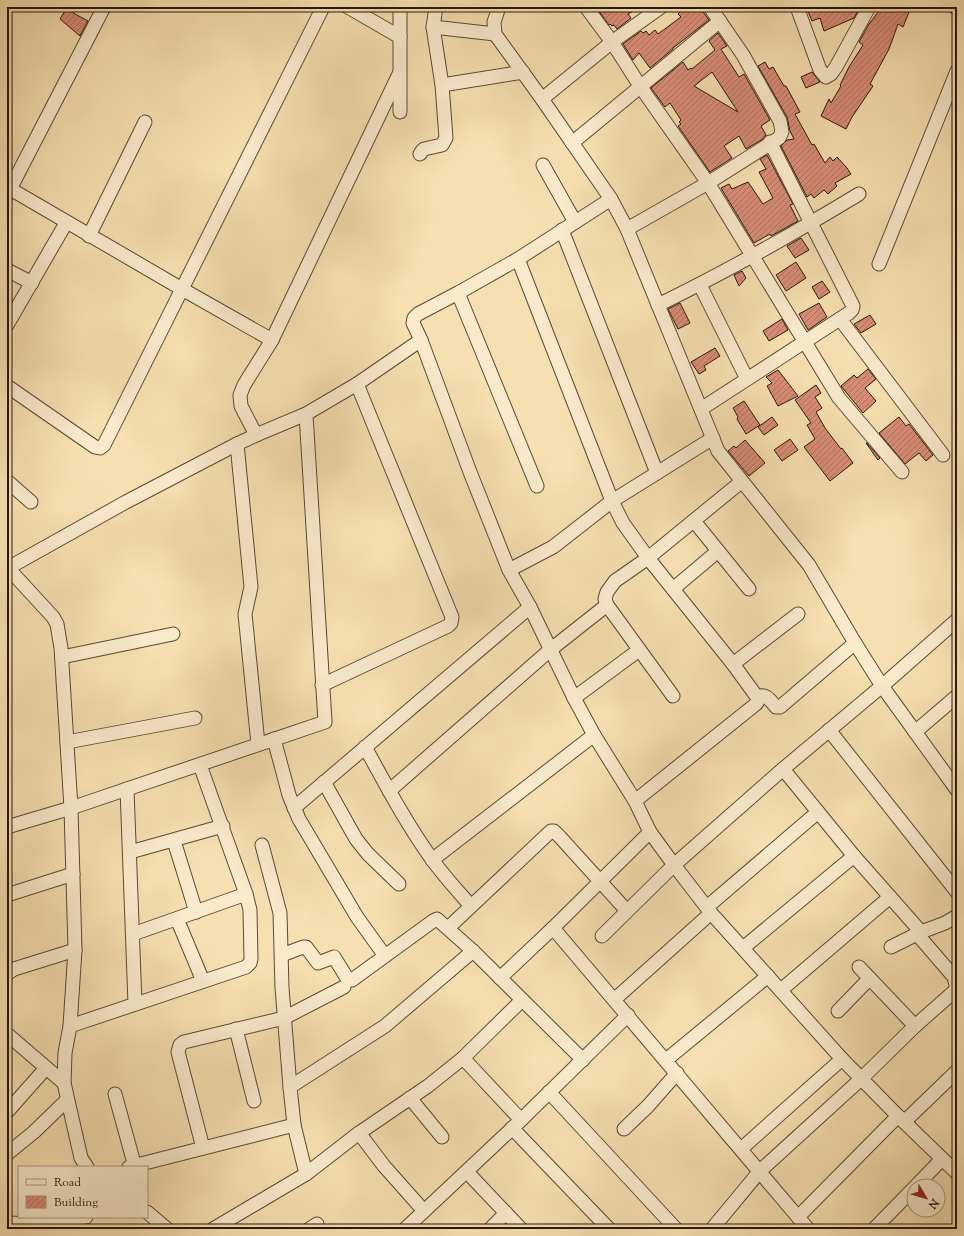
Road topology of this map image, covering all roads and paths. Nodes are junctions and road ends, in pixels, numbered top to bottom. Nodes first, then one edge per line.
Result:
1 (104, 7) edge
2 (323, 7) edge
3 (348, 7) edge
4 (400, 7) edge
5 (436, 7) edge
6 (499, 7) edge
7 (586, 7) edge
8 (661, 7) edge
9 (710, 7) edge
10 (796, 7) edge
11 (869, 7) edge
12 (720, 21) junction
13 (433, 28) junction
14 (495, 34) junction
15 (400, 37) junction
16 (612, 42) junction
17 (957, 71) edge
18 (523, 72) junction
19 (400, 74) junction
20 (442, 85) junction
21 (640, 86) junction
22 (542, 99) junction
23 (400, 112) dead end
24 (145, 122) dead end
25 (770, 142) junction
26 (572, 143) junction
27 (420, 154) dead end
28 (543, 165) dead end
29 (708, 183) junction
30 (8, 190) edge
31 (859, 194) dead end
32 (611, 199) junction
33 (575, 222) junction
34 (66, 223) junction
35 (810, 223) junction
36 (627, 229) junction
37 (562, 230) junction
38 (89, 236) junction
39 (751, 256) junction
40 (518, 259) junction
41 (879, 264) dead end
42 (7, 270) edge
43 (32, 283) junction
44 (700, 285) junction
45 (182, 290) junction
46 (458, 293) junction
47 (658, 306) junction
48 (840, 319) junction
49 (7, 325) edge
50 (272, 340) junction
51 (421, 340) junction
52 (804, 342) junction
53 (748, 379) junction
54 (357, 384) junction
55 (7, 386) edge
56 (701, 409) junction
57 (306, 414) junction
58 (256, 435) junction
59 (713, 438) junction
60 (237, 444) junction
61 (942, 455) dead end
62 (902, 472) dead end
63 (656, 473) junction
64 (7, 481) edge
65 (741, 482) junction
66 (537, 486) dead end
67 (612, 501) junction
68 (31, 502) dead end
69 (694, 520) junction
70 (718, 551) junction
71 (648, 558) junction
72 (7, 567) edge
73 (509, 570) junction
74 (673, 589) junction
75 (749, 589) dead end
76 (607, 605) junction
77 (530, 607) junction
78 (798, 614) dead end
79 (957, 620) edge
80 (173, 634) dead end
81 (855, 643) junction
82 (550, 650) junction
83 (639, 650) junction
84 (62, 657) junction
85 (733, 664) junction
86 (322, 685) junction
87 (882, 686) junction
88 (673, 696) dead end
89 (957, 696) edge
90 (757, 697) junction
91 (574, 698) junction
92 (195, 718) dead end
93 (829, 730) junction
94 (915, 732) junction
95 (594, 735) junction
96 (274, 739) junction
97 (67, 742) junction
98 (258, 744) junction
99 (365, 747) junction
100 (200, 765) junction
101 (783, 769) junction
102 (324, 782) junction
103 (127, 789) junction
104 (957, 790) edge
105 (389, 791) junction
106 (635, 801) junction
107 (71, 808) junction
108 (294, 808) junction
109 (818, 812) junction
110 (223, 826) junction
111 (7, 827) edge
112 (650, 832) junction
113 (174, 841) junction
114 (262, 845) dead end
115 (130, 852) junction
116 (854, 856) junction
117 (432, 860) junction
118 (674, 866) junction
119 (73, 874) junction
120 (600, 881) junction
121 (399, 884) dead end
122 (957, 892) edge
123 (246, 894) junction
124 (7, 895) edge
125 (890, 897) junction
126 (470, 905) junction
127 (709, 910) junction
128 (627, 911) junction
129 (196, 912) junction
130 (957, 916) edge
131 (178, 919) junction
132 (448, 928) junction
133 (553, 928) junction
134 (919, 933) junction
135 (133, 934) junction
136 (602, 936) dead end
137 (891, 947) dead end
138 (743, 948) junction
139 (75, 950) junction
140 (473, 951) junction
141 (282, 955) junction
142 (385, 956) junction
143 (858, 967) dead end
144 (7, 974) edge
145 (768, 976) junction
146 (500, 978) junction
147 (870, 979) junction
148 (203, 981) junction
149 (344, 987) dead end
150 (957, 989) edge
151 (781, 990) junction
152 (615, 999) junction
153 (522, 1000) junction
154 (135, 1004) junction
155 (838, 1011) dead end
156 (628, 1015) junction
157 (284, 1018) junction
158 (70, 1026) junction
159 (915, 1026) junction
160 (236, 1029) junction
161 (7, 1034) edge
162 (463, 1058) junction
163 (842, 1059) junction
164 (583, 1060) junction
165 (666, 1060) junction
166 (46, 1068) junction
167 (957, 1071) edge
168 (677, 1073) junction
169 (861, 1079) junction
170 (64, 1083) junction
171 (290, 1087) junction
172 (549, 1092) junction
173 (115, 1094) dead end
174 (410, 1098) junction
175 (67, 1100) junction
176 (254, 1102) dead end
177 (7, 1112) edge
178 (901, 1119) junction
179 (517, 1124) junction
180 (294, 1125) junction
181 (624, 1129) dead end
182 (359, 1133) junction
183 (442, 1137) dead end
184 (203, 1148) junction
185 (741, 1149) junction
186 (7, 1154) edge
187 (942, 1159) junction
188 (86, 1166) edge
189 (133, 1166) edge
190 (760, 1171) junction
191 (467, 1172) junction
192 (957, 1173) edge
193 (306, 1174) junction
194 (924, 1178) edge
195 (906, 1196) edge
196 (424, 1211) junction
197 (148, 1213) edge
198 (506, 1213) junction
199 (798, 1217) junction
200 (80, 1218) edge
201 (7, 1223) edge
202 (36, 1226) edge
203 (167, 1229) edge
204 (213, 1229) edge
205 (405, 1229) edge
206 (490, 1229) edge
207 (521, 1229) edge
208 (609, 1229) edge
209 (676, 1229) edge
210 (712, 1229) edge
211 (808, 1229) edge
212 (874, 1229) edge

1 - 30 street
2 - 45 street
3 - 15 street
4 - 15 street
5 - 13 street
6 - 14 street
7 - 16 street
8 - 16 street
9 - 12 street
10 - 11 street
12 - 21 street
12 - 25 street
13 - 14 street
13 - 20 street
14 - 18 street
15 - 19 street
16 - 21 street
16 - 22 street
17 - 41 street
18 - 20 street
18 - 22 street
19 - 23 street
19 - 50 street
20 - 27 street
21 - 26 street
21 - 29 street
22 - 26 street
24 - 38 street
25 - 29 street
25 - 35 street
26 - 32 street
28 - 33 street
29 - 36 street
29 - 39 street
30 - 34 street
31 - 35 street
32 - 33 street
32 - 36 street
33 - 37 street
34 - 38 street
34 - 43 street
35 - 39 street
35 - 48 street
36 - 47 street
37 - 40 street
37 - 63 street
38 - 45 street
39 - 44 street
39 - 52 street
40 - 46 street
40 - 67 street
42 - 43 street
43 - 49 street
44 - 47 street
44 - 53 street
45 - 50 street
45 - 55 street
46 - 51 street
46 - 66 street
47 - 56 street
48 - 52 street
48 - 61 street
50 - 58 street
51 - 54 street
51 - 73 street
52 - 53 street
52 - 62 street
53 - 56 street
54 - 57 street
54 - 86 street
56 - 59 street
57 - 58 street
57 - 86 street
58 - 60 street
59 - 63 street
59 - 65 street
60 - 72 street
60 - 98 street
63 - 67 street
64 - 68 street
65 - 69 street
65 - 81 street
67 - 71 street
67 - 73 street
69 - 70 street
69 - 71 street
70 - 74 street
70 - 75 street
71 - 74 street
71 - 76 street
72 - 84 street
73 - 77 street
74 - 85 street
76 - 82 street
76 - 83 street
77 - 82 street
77 - 99 street
78 - 85 street
79 - 87 street
80 - 84 street
81 - 87 street
81 - 90 street
82 - 91 street
82 - 105 street
83 - 88 street
83 - 91 street
84 - 97 street
85 - 90 street
86 - 96 street
87 - 93 street
87 - 94 street
89 - 94 street
90 - 106 street
91 - 95 street
92 - 97 street
93 - 101 street
93 - 122 street
94 - 104 street
95 - 106 street
95 - 117 street
96 - 98 street
96 - 108 street
97 - 107 street
98 - 100 street
99 - 102 street
99 - 105 street
100 - 103 street
100 - 110 street
101 - 109 street
101 - 118 street
102 - 108 street
102 - 121 street
103 - 107 street
103 - 115 street
105 - 117 street
106 - 112 street
107 - 111 street
107 - 119 street
108 - 142 street
109 - 116 street
109 - 127 street
110 - 113 street
110 - 123 street
112 - 118 street
112 - 120 street
113 - 115 street
113 - 129 street
114 - 141 street
115 - 135 street
116 - 125 street
116 - 138 street
117 - 126 street
118 - 127 street
118 - 128 street
119 - 124 street
119 - 139 street
120 - 126 street
120 - 128 street
120 - 133 street
123 - 129 street
123 - 148 street
125 - 134 street
125 - 151 street
126 - 132 street
127 - 138 street
127 - 152 street
128 - 136 street
129 - 131 street
130 - 134 street
131 - 135 street
131 - 148 street
132 - 140 street
132 - 142 street
133 - 146 street
133 - 152 street
134 - 137 street
134 - 150 street
135 - 154 street
138 - 145 street
139 - 144 street
139 - 158 street
140 - 146 street
140 - 171 street
141 - 142 street
141 - 157 street
143 - 147 street
145 - 151 street
145 - 165 street
146 - 153 street
147 - 155 street
147 - 159 street
148 - 154 street
149 - 157 street
150 - 159 street
151 - 163 street
152 - 156 street
153 - 162 street
153 - 164 street
154 - 158 street
156 - 164 street
156 - 165 street
157 - 160 street
157 - 171 street
158 - 170 street
159 - 169 street
160 - 176 street
160 - 184 street
161 - 166 street
162 - 174 street
162 - 179 street
163 - 169 street
163 - 185 street
164 - 172 street
165 - 168 street
166 - 170 street
166 - 177 street
167 - 178 street
168 - 181 street
168 - 185 street
169 - 178 street
169 - 190 street
170 - 175 street
171 - 180 street
172 - 179 street
172 - 209 street
173 - 189 street
174 - 182 street
174 - 183 street
175 - 186 street
175 - 188 street
178 - 187 street
178 - 199 street
179 - 191 street
179 - 208 street
180 - 184 street
180 - 193 street
182 - 193 street
182 - 196 street
184 - 189 street
185 - 190 street
187 - 192 street
187 - 194 street
190 - 199 street
190 - 210 street
191 - 196 street
191 - 198 street
193 - 204 street
195 - 212 street
196 - 205 street
197 - 203 street
198 - 206 street
198 - 207 street
199 - 211 street
200 - 202 street
201 - 202 street

